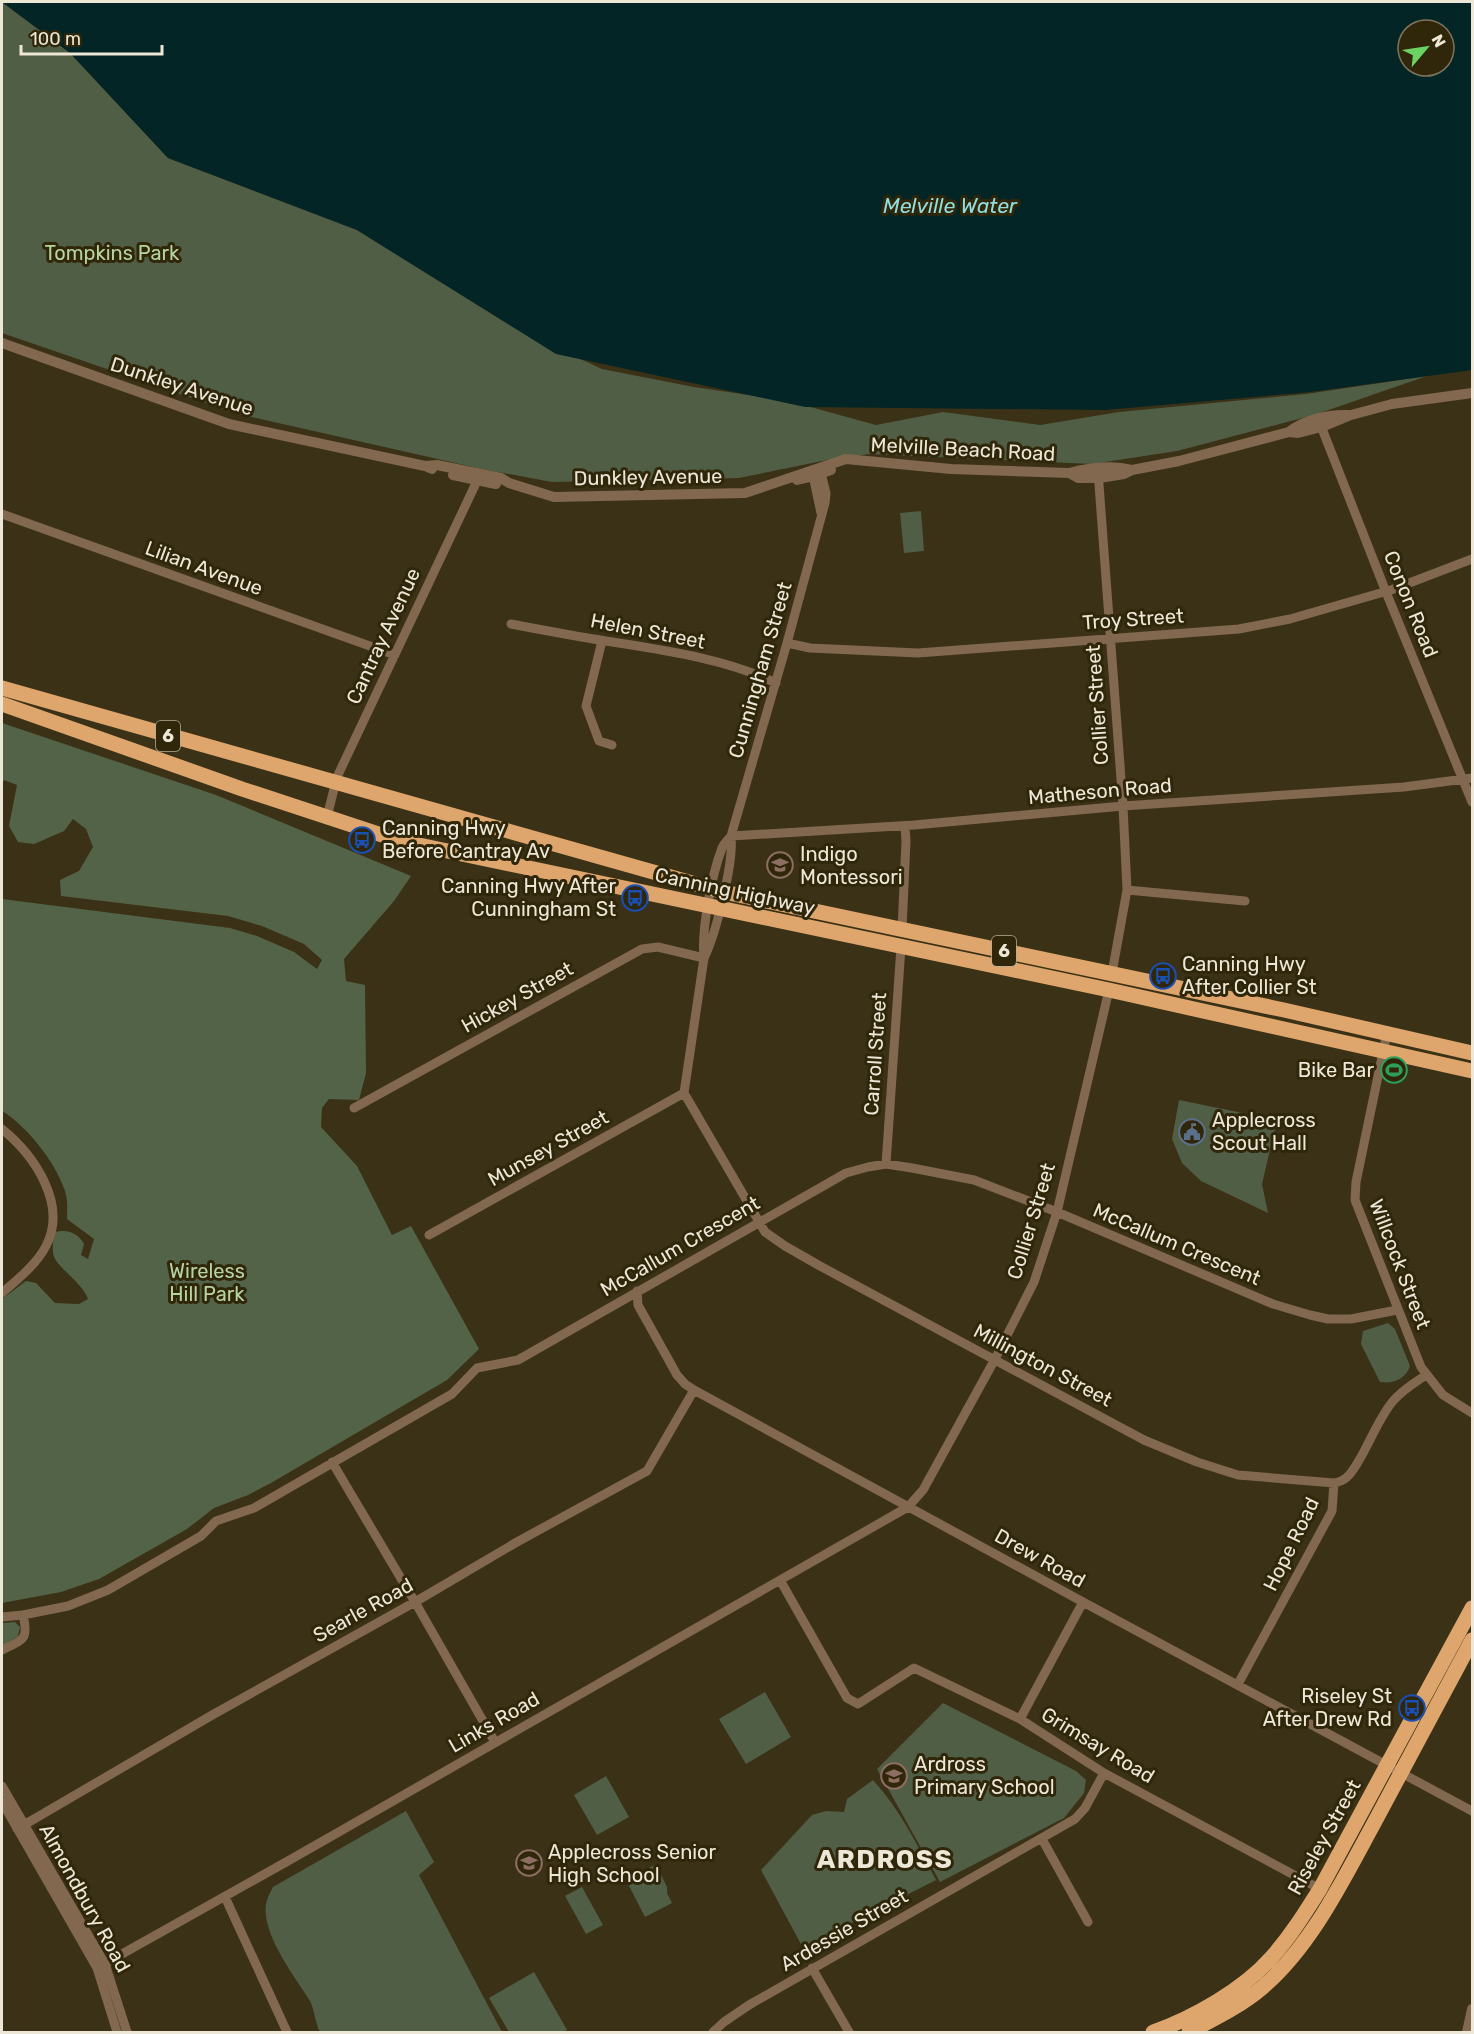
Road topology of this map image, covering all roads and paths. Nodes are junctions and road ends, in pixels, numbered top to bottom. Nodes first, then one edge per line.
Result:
1 (2, 343) edge
2 (1473, 393) edge
3 (1320, 423) junction
4 (816, 471) junction
5 (1098, 473) junction
6 (477, 477) junction
7 (2, 514) edge
8 (1473, 559) edge
9 (1386, 592) junction
10 (511, 624) dead end
11 (1110, 639) junction
12 (602, 641) junction
13 (787, 643) junction
14 (394, 655) junction
15 (776, 683) junction
16 (2, 688) edge
17 (2, 704) edge
18 (612, 745) dead end
19 (1468, 779) edge
20 (335, 783) junction
21 (1473, 802) edge
22 (1123, 806) junction
23 (327, 817) junction
24 (905, 826) junction
25 (731, 837) junction
26 (718, 890) junction
27 (1126, 890) junction
28 (1245, 901) dead end
29 (714, 908) junction
30 (902, 930) junction
31 (901, 947) junction
32 (704, 958) junction
33 (1112, 973) junction
34 (1108, 990) junction
35 (1387, 1034) junction
36 (1384, 1050) junction
37 (1473, 1053) edge
38 (1473, 1071) edge
39 (684, 1093) junction
40 (354, 1108) dead end
41 (2, 1129) edge
42 (886, 1164) junction
43 (1056, 1212) junction
44 (760, 1221) junction
45 (429, 1235) dead end
46 (637, 1291) junction
47 (2, 1293) edge
48 (1397, 1310) junction
49 (995, 1359) junction
50 (1426, 1375) junction
51 (694, 1390) junction
52 (1473, 1413) edge
53 (332, 1462) junction
54 (1334, 1483) junction
55 (908, 1507) junction
56 (780, 1580) junction
57 (416, 1602) junction
58 (1083, 1602) junction
59 (1473, 1608) edge
60 (23, 1615) junction
61 (2, 1617) edge
62 (1473, 1640) edge
63 (2, 1650) edge
64 (1238, 1684) junction
65 (1020, 1719) junction
66 (495, 1742) junction
67 (1387, 1765) junction
68 (1401, 1772) junction
69 (1104, 1773) junction
70 (2, 1786) edge
71 (2, 1802) edge
72 (1473, 1811) edge
73 (20, 1826) junction
74 (1042, 1839) junction
75 (1320, 1889) junction
76 (225, 1897) junction
77 (1088, 1922) dead end
78 (101, 1966) junction
79 (812, 1968) junction
80 (1473, 2009) edge
81 (117, 2032) edge
82 (127, 2032) edge
83 (287, 2032) edge
84 (712, 2032) edge
85 (849, 2032) edge
86 (1153, 2032) edge
87 (1189, 2032) edge
88 (1467, 2032) edge

1 - 6 street, Dunkley Avenue
2 - 3 street, Melville Beach Road
3 - 5 street, Melville Beach Road
3 - 9 street, Conon Road
4 - 5 street, Melville Beach Road
4 - 6 street, Dunkley Avenue
4 - 13 street, Cunningham Street
5 - 11 street, Collier Street
6 - 14 street, Cantray Avenue
7 - 14 street, Lilian Avenue
8 - 9 street, Troy Street
9 - 11 street, Troy Street
9 - 19 street, Conon Road
10 - 12 street, Helen Street
11 - 13 street, Troy Street
11 - 22 street, Collier Street
12 - 15 street, Helen Street
12 - 18 street
13 - 15 street, Cunningham Street
14 - 20 street, Cantray Avenue
15 - 25 street, Cunningham Street
16 - 20 highway, Canning Highway / 6
17 - 23 highway, Canning Highway / 6
19 - 21 street, Conon Road
19 - 22 street, Matheson Road
20 - 23 street, Cantray Avenue
20 - 26 highway, Canning Highway / 6
22 - 24 street, Matheson Road
22 - 27 street, Collier Street
23 - 29 highway, Canning Highway / 6
24 - 25 street, Matheson Road
24 - 30 street
25 - 26 street, Cunningham Street
26 - 29 street, Cunningham Street
26 - 30 highway, Canning Highway / 6
27 - 28 street
27 - 33 street, Collier Street
29 - 31 highway, Canning Highway / 6
29 - 32 street, Cunningham Street
30 - 33 highway, Canning Highway / 6
31 - 34 highway, Canning Highway / 6
31 - 42 street, Carroll Street
32 - 39 street, Cunningham Street
32 - 40 street, Hickey Street
33 - 35 highway, Canning Highway / 6
34 - 36 highway, Canning Highway / 6
34 - 43 street, Collier Street
35 - 36 street, Willcock Street
35 - 37 highway, Canning Highway / 6
36 - 38 highway, Canning Highway / 6
36 - 48 street, Willcock Street
39 - 44 street
39 - 45 street, Munsey Street
41 - 47 street
42 - 43 street, McCallum Crescent
42 - 44 street, McCallum Crescent
43 - 48 street, McCallum Crescent
43 - 49 street, Collier Street
44 - 46 street, McCallum Crescent
44 - 49 street, Millington Street
46 - 51 street, Drew Road
46 - 53 street, McCallum Crescent
48 - 50 street, Willcock Street
49 - 54 street, Millington Street
49 - 55 street, Collier Street
50 - 52 street, Willcock Street
50 - 54 street, Hope Road
51 - 55 street, Drew Road
51 - 57 street, Searle Road
53 - 57 street
53 - 60 street, McCallum Crescent
54 - 64 street, Hope Road
55 - 56 street, Links Road
55 - 58 street, Drew Road
56 - 65 street, Grimsay Road
56 - 66 street, Links Road
57 - 66 street
57 - 73 street, Searle Road
58 - 64 street, Drew Road
58 - 65 street
59 - 67 highway, Riseley Street
60 - 61 street, McCallum Crescent
60 - 63 street
62 - 68 highway, Riseley Street
64 - 67 street, Drew Road
65 - 69 street, Grimsay Road
66 - 76 street, Links Road
67 - 68 street, Drew Road
67 - 75 highway, Riseley Street
68 - 72 street, Drew Road
68 - 87 highway, Riseley Street
69 - 74 street, Ardessie Street
69 - 75 street, Grimsay Road
70 - 73 street, Almondbury Road
71 - 73 street, Almondbury Road
73 - 78 street, Almondbury Road
74 - 77 street
74 - 79 street, Ardessie Street
75 - 86 highway, Riseley Street
76 - 78 street, Links Road
76 - 83 street
78 - 81 street, Almondbury Road
78 - 82 street, Almondbury Road
79 - 84 street, Ardessie Street
79 - 85 street
80 - 88 street

